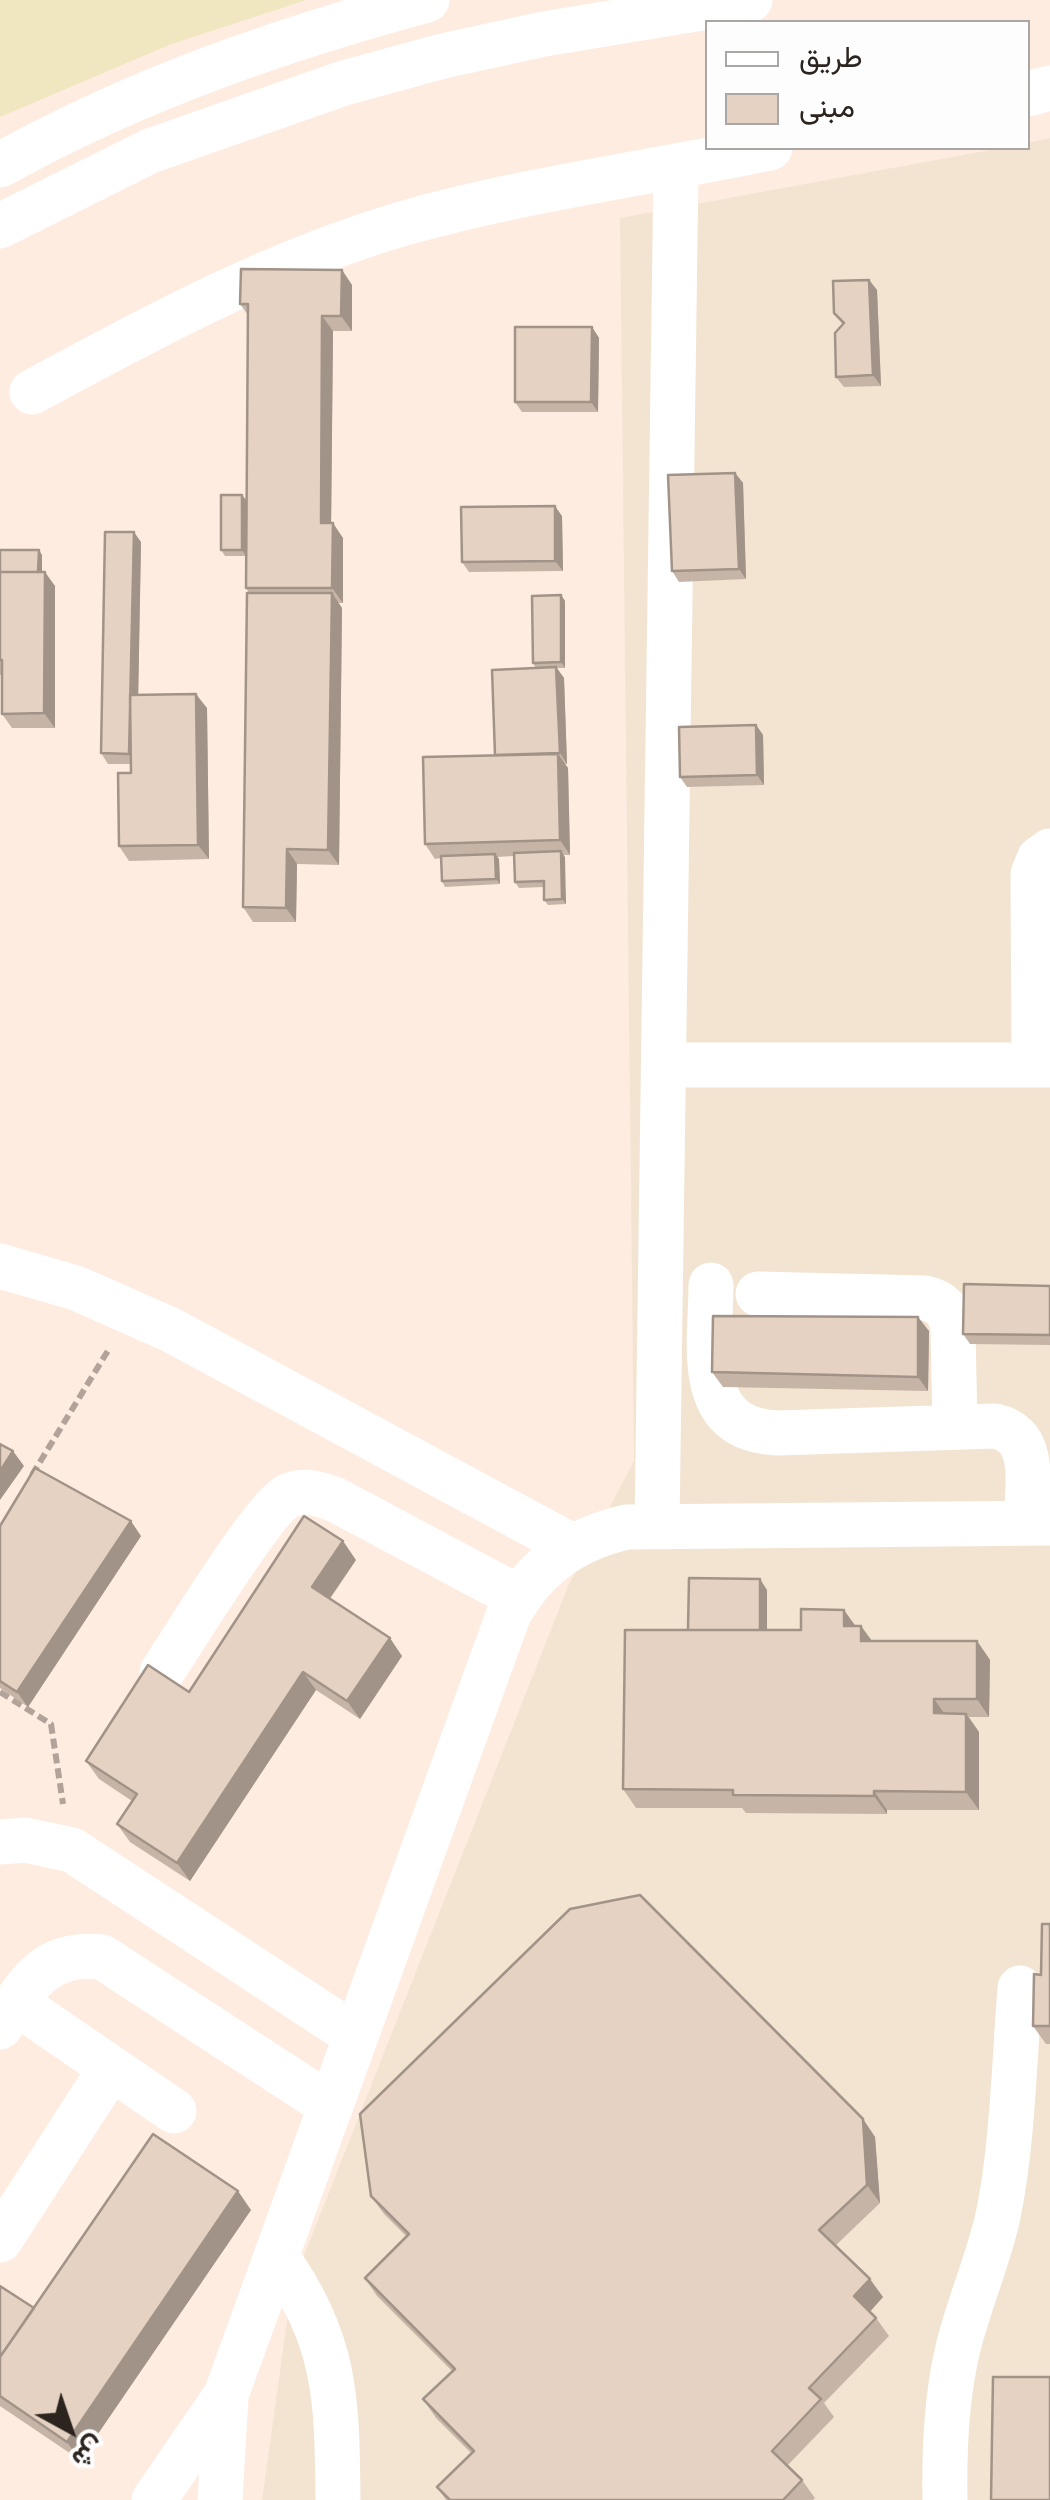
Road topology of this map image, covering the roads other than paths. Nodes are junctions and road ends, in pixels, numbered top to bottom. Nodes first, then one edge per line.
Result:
1 (427, 0) edge
2 (750, 0) edge
3 (761, 150) edge
4 (0, 165) edge
5 (676, 168) junction
6 (0, 226) edge
7 (32, 392) dead end
8 (1050, 851) edge
9 (664, 1064) junction
10 (1042, 1065) edge
11 (0, 1266) edge
12 (710, 1285) dead end
13 (758, 1294) dead end
14 (955, 1428) junction
15 (1038, 1524) edge
16 (657, 1525) junction
17 (572, 1546) junction
18 (518, 1597) junction
19 (162, 1672) edge
20 (0, 1842) edge
21 (142, 1894) junction
22 (102, 1957) junction
23 (1020, 1988) dead end
24 (8, 2015) edge
25 (356, 2036) junction
26 (111, 2068) junction
27 (331, 2106) junction
28 (174, 2111) dead end
29 (0, 2240) edge
30 (276, 2256) junction
31 (226, 2395) junction
32 (154, 2500) edge
33 (220, 2500) edge
34 (338, 2500) edge
35 (945, 2500) edge

1 - 4 street
2 - 6 street
3 - 5 street
5 - 7 street
5 - 9 street
8 - 10 street
9 - 10 street
9 - 16 street
11 - 17 street
12 - 14 street
13 - 14 street
14 - 15 street
15 - 16 street
16 - 17 street
17 - 18 street
18 - 19 street
18 - 25 street
20 - 21 street
21 - 22 street
21 - 25 street
22 - 24 street
22 - 27 street
23 - 35 street
24 - 26 street
25 - 27 street
26 - 28 street
26 - 29 street
27 - 30 street
30 - 31 street
30 - 34 street
31 - 32 street
31 - 33 street

